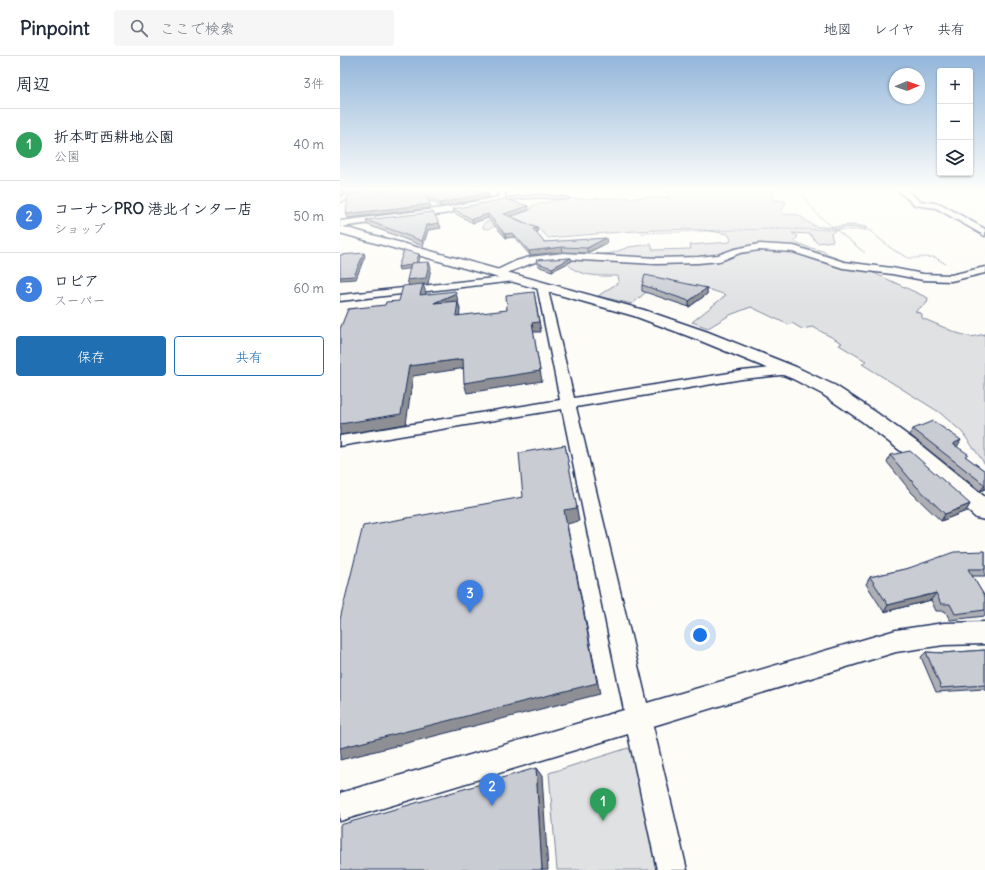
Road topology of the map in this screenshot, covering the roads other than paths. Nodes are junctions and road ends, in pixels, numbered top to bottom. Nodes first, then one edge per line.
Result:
1 (975, 227) edge
2 (340, 229) edge
3 (985, 233) edge
4 (985, 270) edge
5 (499, 273) junction
6 (518, 279) junction
7 (542, 286) junction
8 (340, 298) edge
9 (790, 370) junction
10 (569, 404) junction
11 (340, 441) edge
12 (985, 511) edge
13 (985, 633) edge
14 (637, 717) junction
15 (340, 807) edge
16 (672, 870) edge

1 - 3 street
2 - 5 street
4 - 5 street
5 - 6 street
6 - 7 street
6 - 8 street
7 - 9 street
7 - 10 street
9 - 10 street
9 - 12 street
10 - 11 street
10 - 14 street
13 - 14 street
14 - 15 street
14 - 16 street

